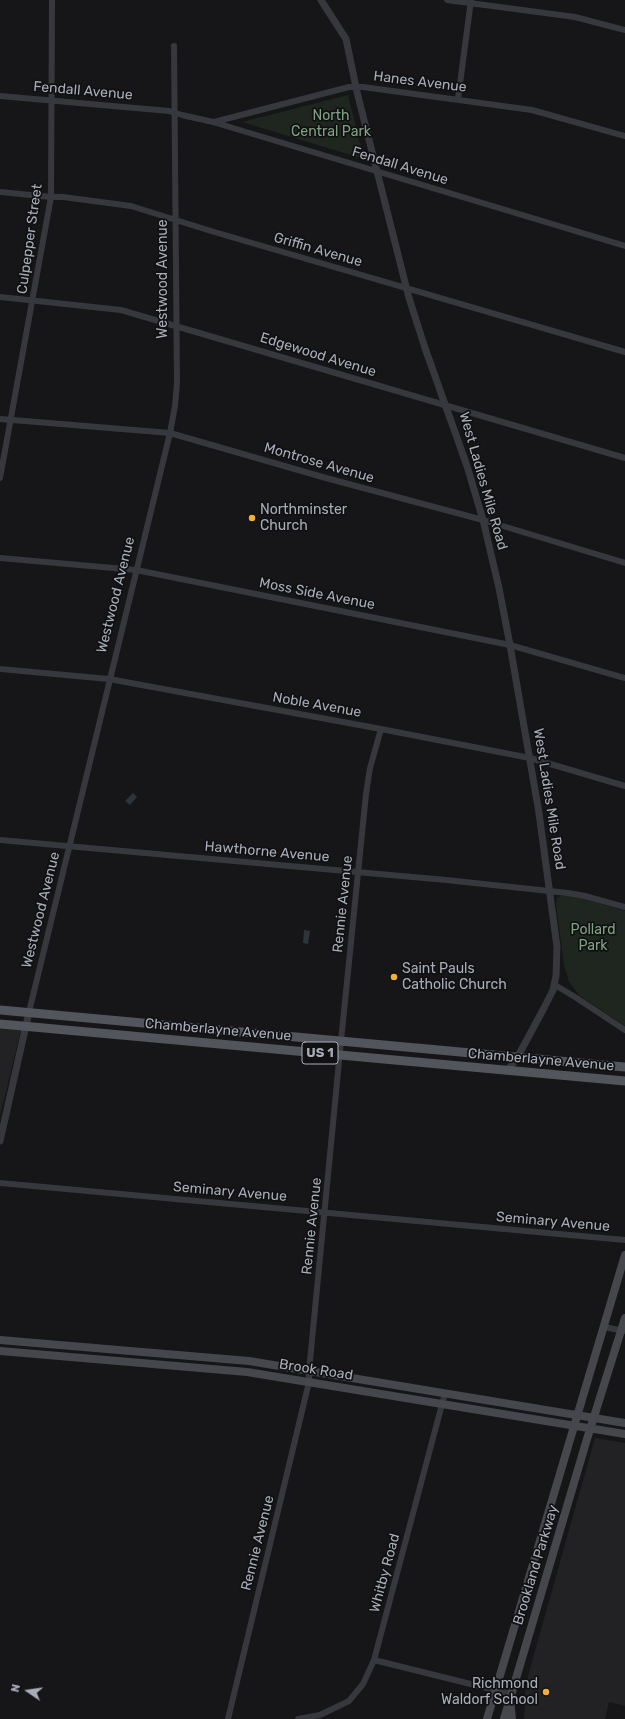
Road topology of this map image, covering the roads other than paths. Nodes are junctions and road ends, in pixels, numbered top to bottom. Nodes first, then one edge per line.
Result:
1 (52, 0) edge
2 (321, 0) edge
3 (447, 0) edge
4 (471, 2) edge
5 (625, 30) edge
6 (174, 46) dead end
7 (356, 87) junction
8 (0, 96) edge
9 (458, 99) junction
10 (52, 100) junction
11 (175, 113) junction
12 (213, 122) junction
13 (625, 136) edge
14 (377, 172) junction
15 (0, 192) edge
16 (51, 197) junction
17 (176, 220) junction
18 (625, 246) edge
19 (406, 287) junction
20 (0, 297) edge
21 (34, 301) junction
22 (176, 325) junction
23 (625, 352) edge
24 (446, 405) junction
25 (0, 419) edge
26 (12, 420) junction
27 (170, 433) junction
28 (625, 458) edge
29 (0, 478) edge
30 (483, 520) junction
31 (0, 558) edge
32 (625, 563) edge
33 (136, 570) junction
34 (510, 645) junction
35 (0, 669) edge
36 (625, 678) edge
37 (110, 679) junction
38 (381, 729) junction
39 (530, 758) junction
40 (625, 786) edge
41 (0, 840) edge
42 (70, 846) junction
43 (358, 873) junction
44 (550, 891) junction
45 (625, 908) edge
46 (555, 985) junction
47 (0, 1010) edge
48 (29, 1012) junction
49 (0, 1024) edge
50 (26, 1026) junction
51 (625, 1030) edge
52 (341, 1041) junction
53 (340, 1055) junction
54 (517, 1058) junction
55 (625, 1068) edge
56 (507, 1071) junction
57 (625, 1081) edge
58 (0, 1141) edge
59 (0, 1183) edge
60 (325, 1213) junction
61 (625, 1240) edge
62 (625, 1255) edge
63 (625, 1318) edge
64 (604, 1327) junction
65 (623, 1331) edge
66 (0, 1340) edge
67 (0, 1351) edge
68 (309, 1371) junction
69 (309, 1382) junction
70 (445, 1393) junction
71 (442, 1404) junction
72 (578, 1415) junction
73 (594, 1418) junction
74 (625, 1423) edge
75 (575, 1426) junction
76 (591, 1428) junction
77 (625, 1434) edge
78 (374, 1660) junction
79 (496, 1691) junction
80 (511, 1696) junction
81 (228, 1719) edge
82 (298, 1719) edge
83 (487, 1719) edge
84 (504, 1719) edge
85 (512, 1719) edge

1 - 10 street, Culpepper Street
2 - 7 street, West Ladies Mile Road
3 - 4 street
4 - 5 street
4 - 9 street
6 - 11 street, Westwood Avenue
7 - 9 street, Hanes Avenue
7 - 12 street, Hanes Avenue
7 - 14 street, West Ladies Mile Road
8 - 10 street, Fendall Avenue
9 - 13 street, Hanes Avenue
10 - 11 street, Fendall Avenue
10 - 16 street, Culpepper Street
11 - 12 street, Fendall Avenue
11 - 17 street, Westwood Avenue
12 - 14 street, Fendall Avenue
14 - 18 street, Fendall Avenue
14 - 19 street, West Ladies Mile Road
15 - 16 street, Griffin Avenue
16 - 17 street, Griffin Avenue
16 - 21 street, Culpepper Street
17 - 19 street, Griffin Avenue
17 - 22 street, Westwood Avenue
19 - 23 street, Griffin Avenue
19 - 24 street, West Ladies Mile Road
20 - 21 street, Edgewood Avenue
21 - 22 street, Edgewood Avenue
21 - 26 street, Culpepper Street
22 - 24 street, Edgewood Avenue
22 - 27 street, Westwood Avenue
24 - 28 street, Edgewood Avenue
24 - 30 street, West Ladies Mile Road
25 - 26 street, Montrose Avenue
26 - 27 street, Montrose Avenue
26 - 29 street, Culpepper Street
27 - 30 street, Montrose Avenue
27 - 33 street, Westwood Avenue
30 - 32 street, Montrose Avenue
30 - 34 street, West Ladies Mile Road
31 - 33 street, Moss Side Avenue
33 - 34 street, Moss Side Avenue
33 - 37 street, Westwood Avenue
34 - 36 street, Moss Side Avenue
34 - 39 street, West Ladies Mile Road
35 - 37 street, Noble Avenue
37 - 38 street, Noble Avenue
37 - 42 street, Westwood Avenue
38 - 39 street, Noble Avenue
38 - 43 street, Rennie Avenue
39 - 40 street, Noble Avenue
39 - 44 street, West Ladies Mile Road
41 - 42 street, Hawthorne Avenue
42 - 43 street, Hawthorne Avenue
42 - 48 street, Westwood Avenue
43 - 44 street, Hawthorne Avenue
43 - 52 street, Rennie Avenue
44 - 45 street, Hawthorne Avenue
44 - 46 street, West Ladies Mile Road
46 - 51 street
46 - 54 street, West Ladies Mile Road
47 - 48 main road, Chamberlayne Avenue / US 1
48 - 50 street, Westwood Avenue
48 - 52 main road, Chamberlayne Avenue / US 1
49 - 50 main road, Chamberlayne Avenue / US 1
50 - 53 main road, Chamberlayne Avenue / US 1
50 - 58 street, Westwood Avenue
52 - 53 street, Rennie Avenue
52 - 54 main road, Chamberlayne Avenue / US 1
53 - 56 main road, Chamberlayne Avenue / US 1
53 - 60 street, Rennie Avenue
54 - 55 main road, Chamberlayne Avenue / US 1
54 - 56 street, West Ladies Mile Road
56 - 57 main road, Chamberlayne Avenue / US 1
59 - 60 street, Seminary Avenue
60 - 61 street, Seminary Avenue
60 - 68 street, Rennie Avenue
62 - 64 main road, Brookland Parkway
63 - 65 main road, Brookland Parkway
64 - 65 street
64 - 72 main road, Brookland Parkway
65 - 73 main road, Brookland Parkway
66 - 68 main road, Brook Road
67 - 69 main road, Brook Road
68 - 69 street, Rennie Avenue
68 - 70 main road, Brook Road
69 - 71 main road, Brook Road
69 - 81 street, Rennie Avenue
70 - 71 street, Whitby Road
70 - 72 main road, Brook Road
71 - 75 main road, Brook Road
71 - 78 street, Whitby Road
72 - 73 main road, Brook Road
72 - 75 main road, Brookland Parkway
73 - 74 main road, Brook Road
73 - 76 main road, Brookland Parkway
75 - 76 main road, Brook Road
75 - 79 main road, Brookland Parkway
76 - 77 main road, Brook Road
76 - 80 main road, Brookland Parkway
78 - 79 street
78 - 82 street, Whitby Road
79 - 80 street
79 - 83 main road, Brookland Parkway
80 - 84 main road, Brookland Parkway
80 - 85 main road

